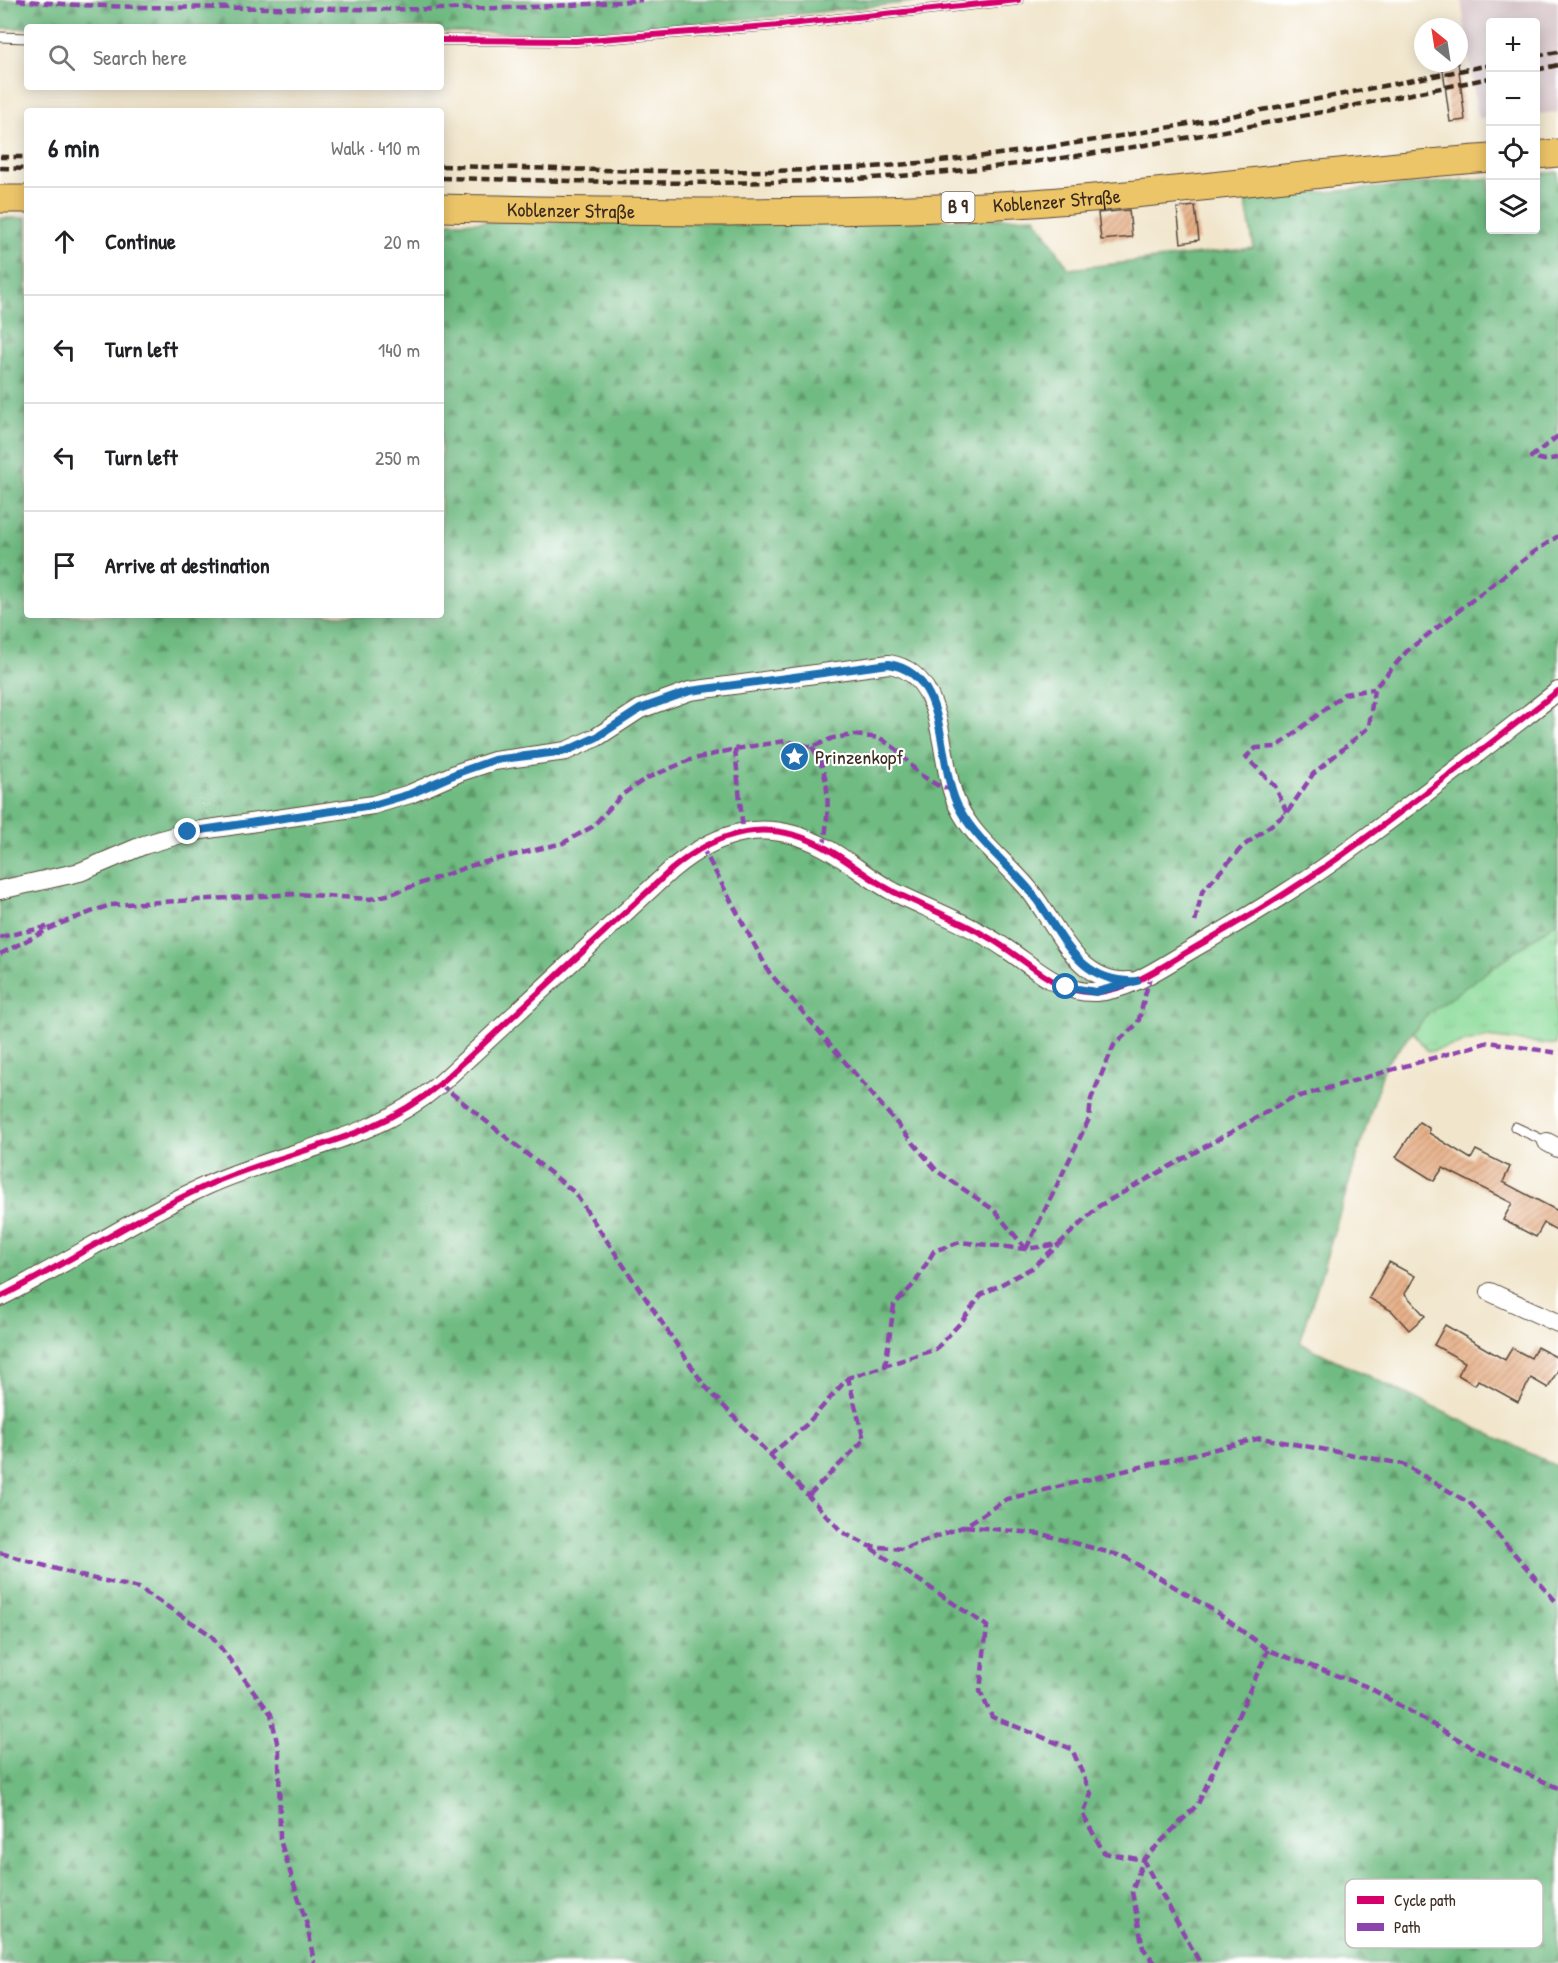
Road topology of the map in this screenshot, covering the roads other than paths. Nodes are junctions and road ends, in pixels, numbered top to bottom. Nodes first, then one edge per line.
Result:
1 (1018, 0) edge
2 (0, 38) edge
3 (24, 38) edge
4 (444, 40) edge
5 (1558, 153) edge
6 (1540, 154) edge
7 (1486, 159) edge
8 (0, 199) edge
9 (24, 199) edge
10 (444, 208) edge
11 (1558, 691) edge
12 (0, 890) edge
13 (1137, 981) junction
14 (1515, 1127) dead end
15 (1553, 1145) edge
16 (1490, 1292) dead end
17 (0, 1297) edge
18 (1558, 1323) edge

1 - 4 lane
2 - 3 lane
5 - 6 main road
7 - 10 main road, Koblenzer Straße / B 9
8 - 9 main road
11 - 13 street
12 - 13 street
13 - 17 street
14 - 15 lane
16 - 18 street

